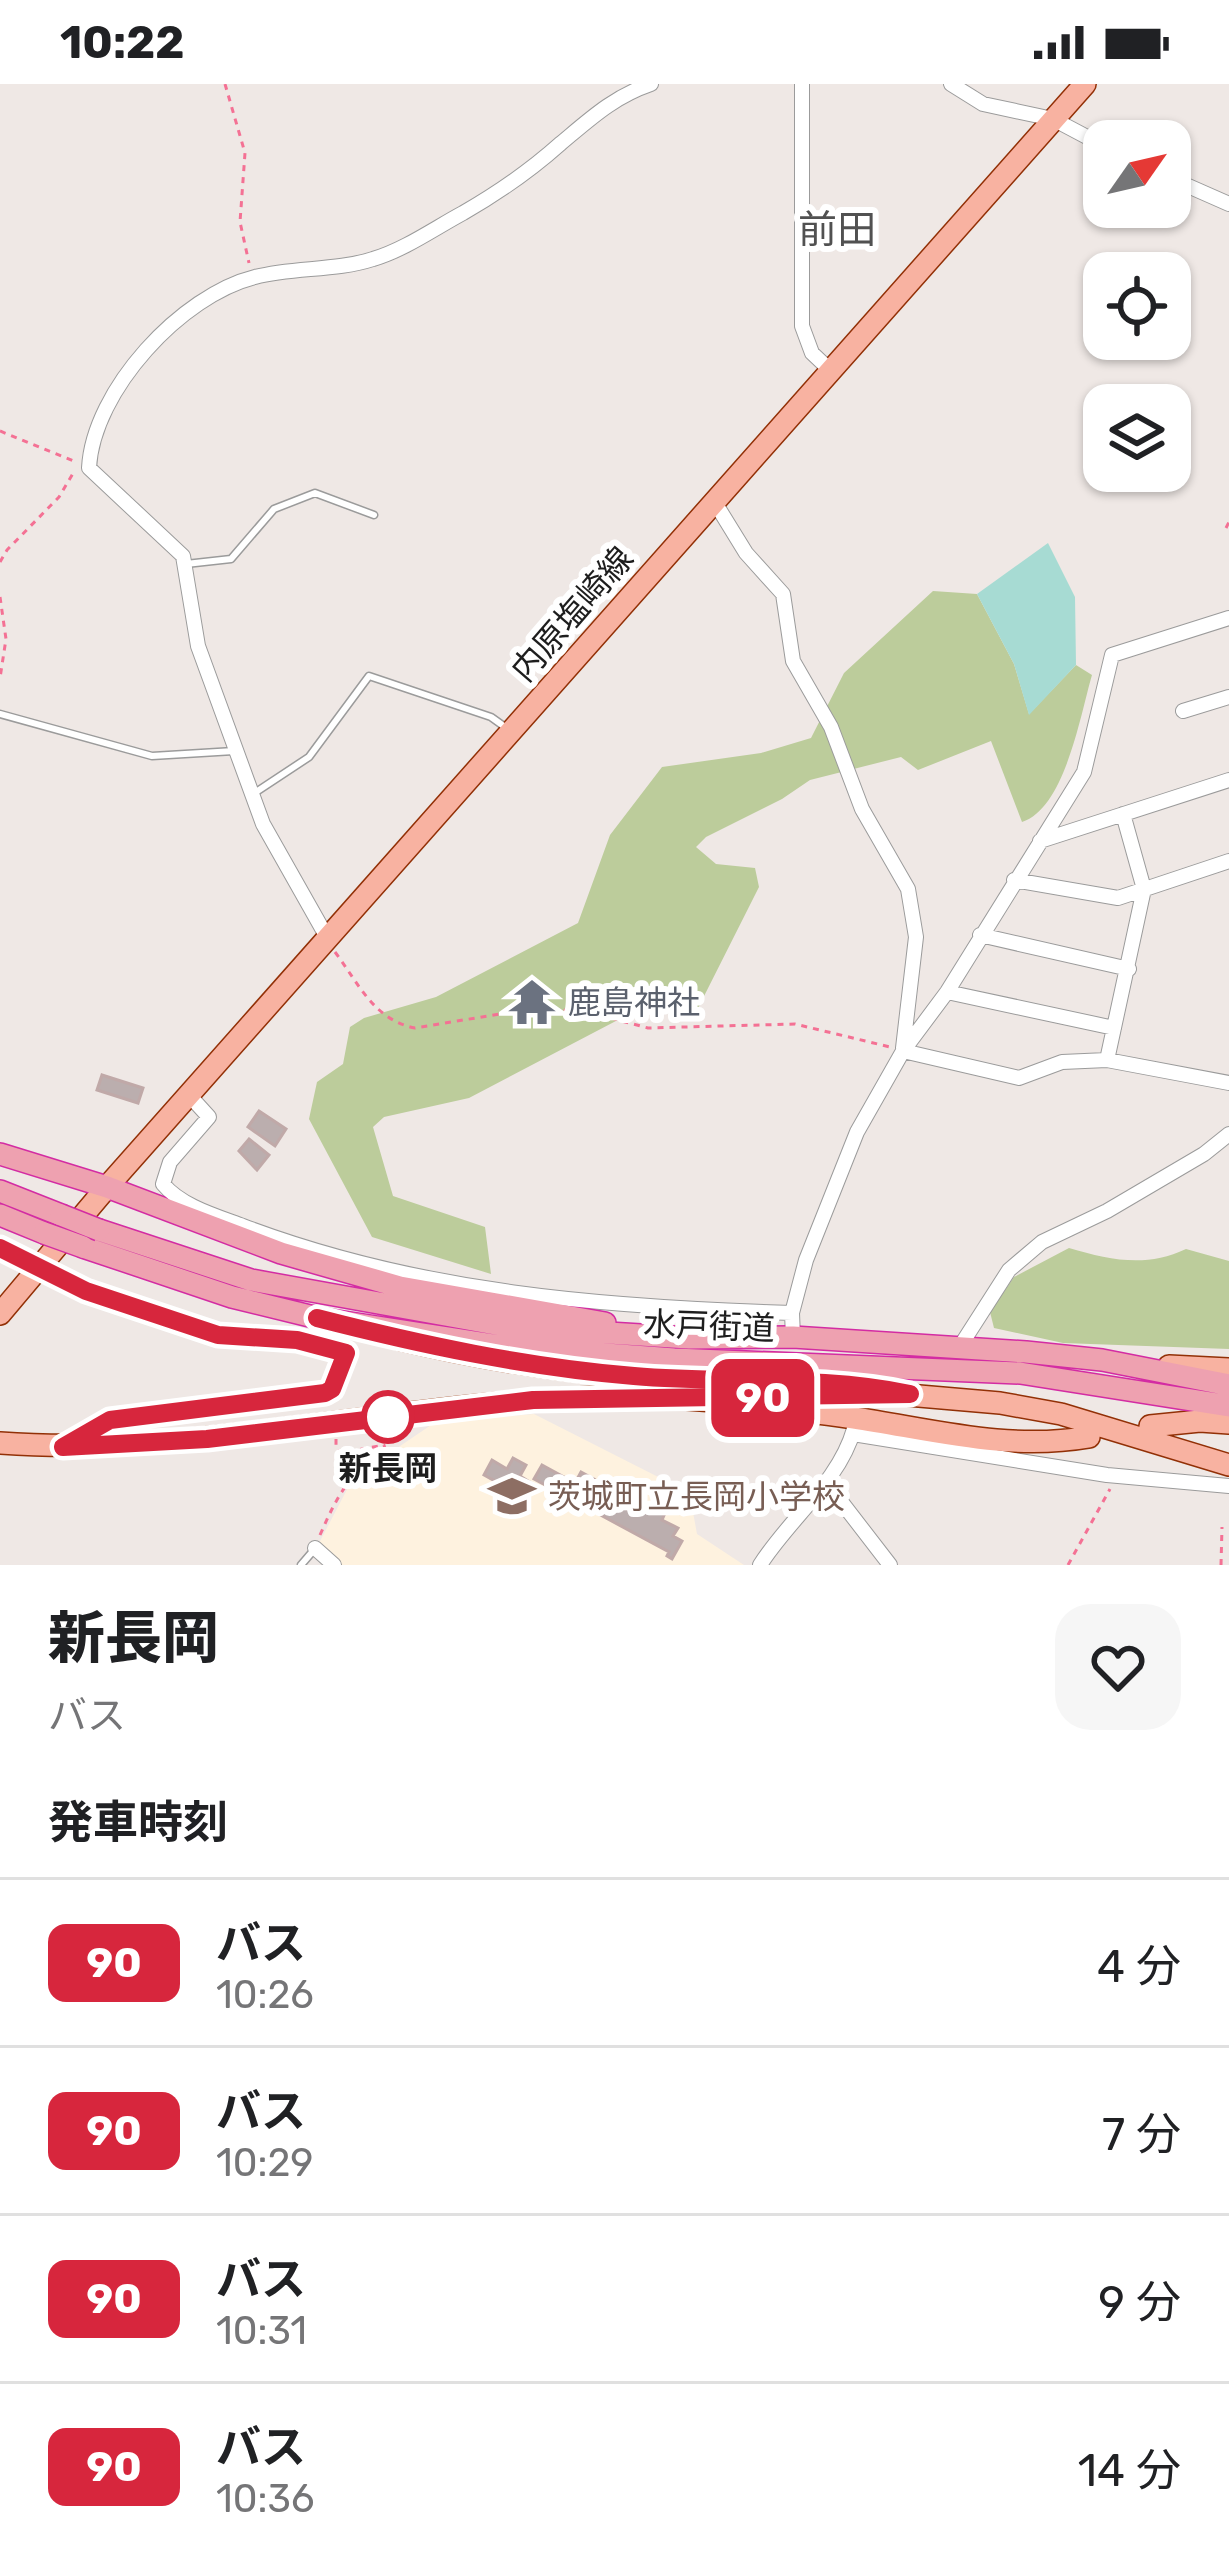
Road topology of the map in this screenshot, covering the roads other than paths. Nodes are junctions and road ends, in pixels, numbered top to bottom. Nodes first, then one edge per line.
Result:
1 (651, 84) edge
2 (802, 84) edge
3 (951, 84) edge
4 (1085, 84) edge
5 (1053, 119) junction
6 (1083, 135) edge
7 (1191, 187) edge
8 (1229, 204) edge
9 (831, 371) junction
10 (714, 501) junction
11 (374, 515) dead end
12 (186, 564) junction
13 (1229, 618) edge
14 (1229, 698) edge
15 (1183, 711) dead end
16 (0, 714) edge
17 (512, 732) junction
18 (238, 751) junction
19 (1229, 780) edge
20 (253, 794) junction
21 (1123, 814) junction
22 (1039, 842) junction
23 (1229, 861) edge
24 (1014, 880) junction
25 (1144, 889) junction
26 (980, 935) junction
27 (328, 939) junction
28 (1129, 970) junction
29 (947, 992) junction
30 (1114, 1028) junction
31 (903, 1051) junction
32 (1108, 1060) junction
33 (1229, 1084) edge
34 (190, 1095) junction
35 (1229, 1134) edge
36 (4, 1154) edge
37 (107, 1187) junction
38 (0, 1191) edge
39 (0, 1215) edge
40 (0, 1248) edge
41 (38, 1269) junction
42 (792, 1313) junction
43 (0, 1314) edge
44 (317, 1318) junction
45 (793, 1337) junction
46 (688, 1338) junction
47 (959, 1348) junction
48 (1229, 1369) edge
49 (1101, 1372) junction
50 (1229, 1385) edge
51 (910, 1394) junction
52 (704, 1400) junction
53 (1229, 1406) edge
54 (1229, 1423) edge
55 (854, 1426) junction
56 (1150, 1426) dead end
57 (1089, 1437) dead end
58 (0, 1442) edge
59 (63, 1447) junction
60 (1229, 1465) edge
61 (826, 1482) junction
62 (1229, 1486) edge
63 (315, 1548) joint
64 (301, 1565) edge
65 (334, 1565) edge
66 (760, 1565) edge
67 (890, 1565) edge

1 - 12 street
2 - 9 street
3 - 5 street
4 - 5 main road, 内原塩崎線
5 - 6 street
5 - 9 main road, 内原塩崎線
7 - 8 street
9 - 10 main road, 内原塩崎線
10 - 17 main road, 内原塩崎線
10 - 31 street
11 - 12 lane
12 - 18 street
13 - 22 street
14 - 15 street
16 - 18 lane
17 - 20 lane
17 - 27 main road, 内原塩崎線
18 - 20 street
19 - 21 street
20 - 27 street
21 - 22 street
21 - 25 street
22 - 24 street
23 - 25 street
24 - 25 street
24 - 26 street
25 - 28 street
26 - 28 street
26 - 29 street
27 - 34 main road, 内原塩崎線
28 - 30 street
29 - 30 street
29 - 31 street
30 - 32 street
31 - 32 street
31 - 42 street
32 - 33 street
34 - 37 main road, 内原塩崎線
34 - 42 street
35 - 47 street
36 - 37 highway
37 - 41 main road
37 - 46 highway
38 - 46 highway, bridge
39 - 44 highway, 水戸街道, bridge
40 - 41 highway
41 - 43 main road
41 - 59 street
42 - 45 street
44 - 49 highway, 水戸街道
44 - 51 main road
45 - 46 highway, 水戸街道
45 - 47 highway, 水戸街道
47 - 49 highway, 水戸街道
48 - 49 main road
49 - 50 highway
49 - 53 highway
51 - 52 main road
51 - 60 main road
52 - 55 main road
52 - 59 main road
54 - 56 main road
55 - 57 main road
55 - 61 street
55 - 62 street
58 - 59 main road
61 - 66 street
61 - 67 street
63 - 64 lane
63 - 65 street

